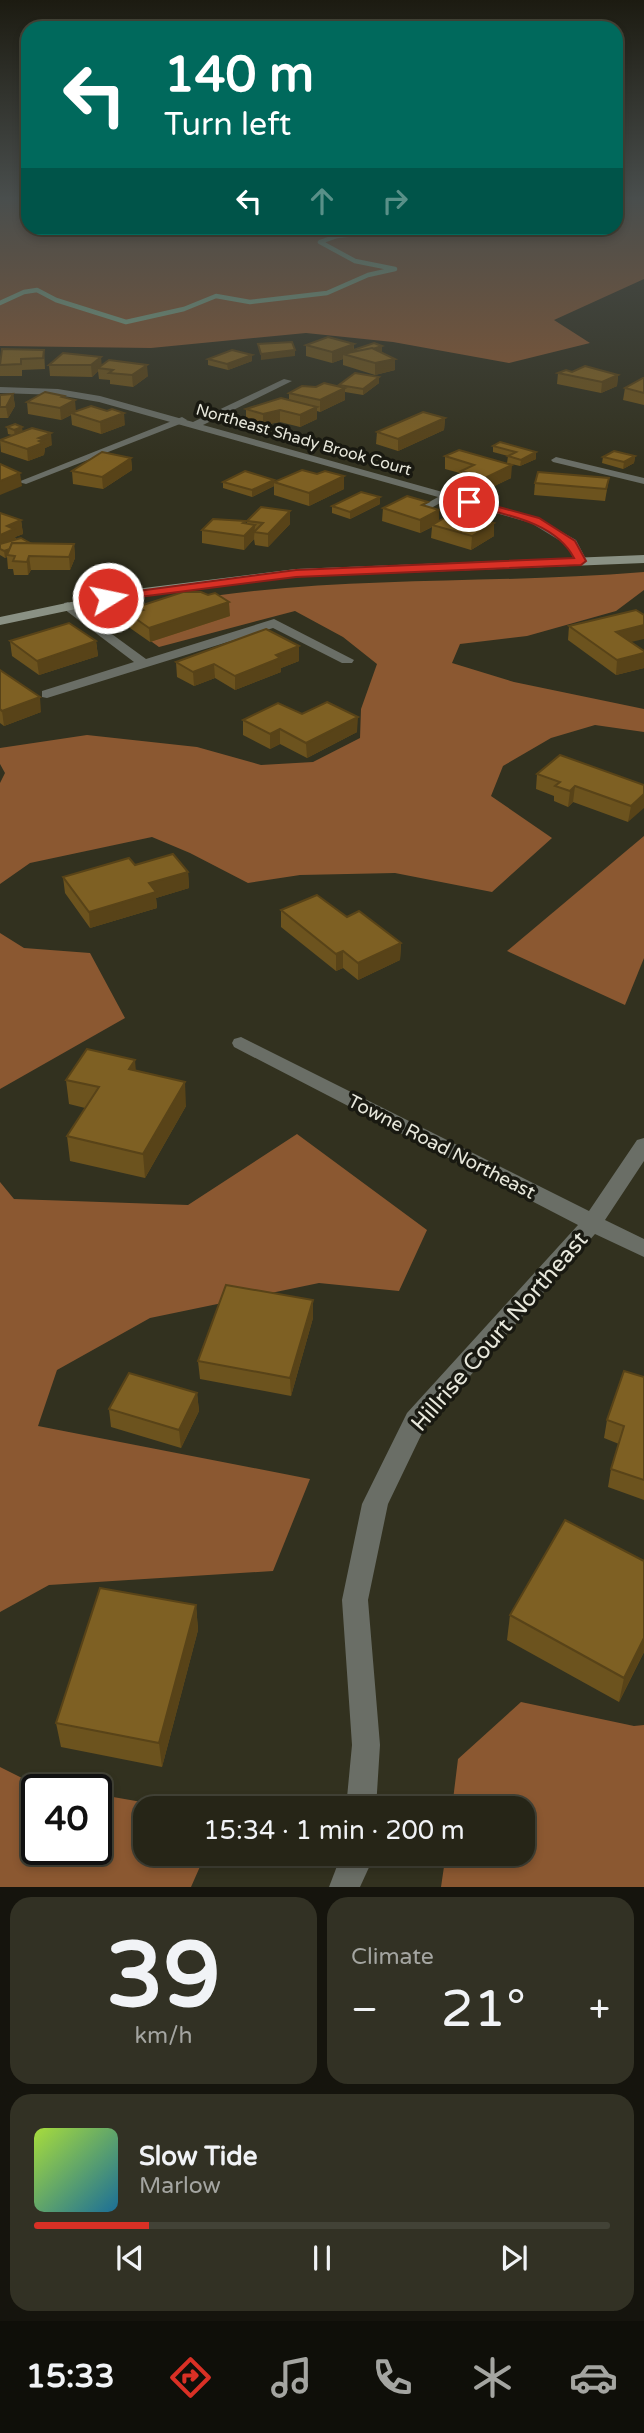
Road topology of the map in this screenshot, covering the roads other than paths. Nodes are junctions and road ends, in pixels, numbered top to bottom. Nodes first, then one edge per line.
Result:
1 (287, 381) dead end
2 (0, 390) edge
3 (182, 420) junction
4 (197, 424) junction
5 (556, 460) dead end
6 (644, 481) edge
7 (23, 482) edge
8 (447, 495) junction
9 (420, 510) edge
10 (644, 558) edge
11 (581, 561) junction
12 (68, 606) junction
13 (0, 621) edge
14 (347, 660) dead end
15 (145, 664) junction
16 (47, 694) dead end
17 (240, 1043) dead end
18 (644, 1145) edge
19 (592, 1223) junction
20 (644, 1249) edge
21 (362, 1796) edge
22 (354, 1866) edge
23 (344, 1887) edge

1 - 4 street
2 - 3 street, Northeast Shady Brook Court
3 - 4 street, Northeast Shady Brook Court
3 - 7 lane
4 - 8 street, Northeast Shady Brook Court
5 - 6 lane
8 - 9 lane
8 - 11 street, Northeast Shady Brook Court
10 - 11 street
11 - 12 street
12 - 13 street
12 - 15 street
14 - 15 street
15 - 16 street
17 - 19 street, Towne Road Northeast
18 - 19 street, Hillrise Court Northeast
19 - 20 street, Towne Road Northeast
19 - 21 street, Hillrise Court Northeast
22 - 23 street

